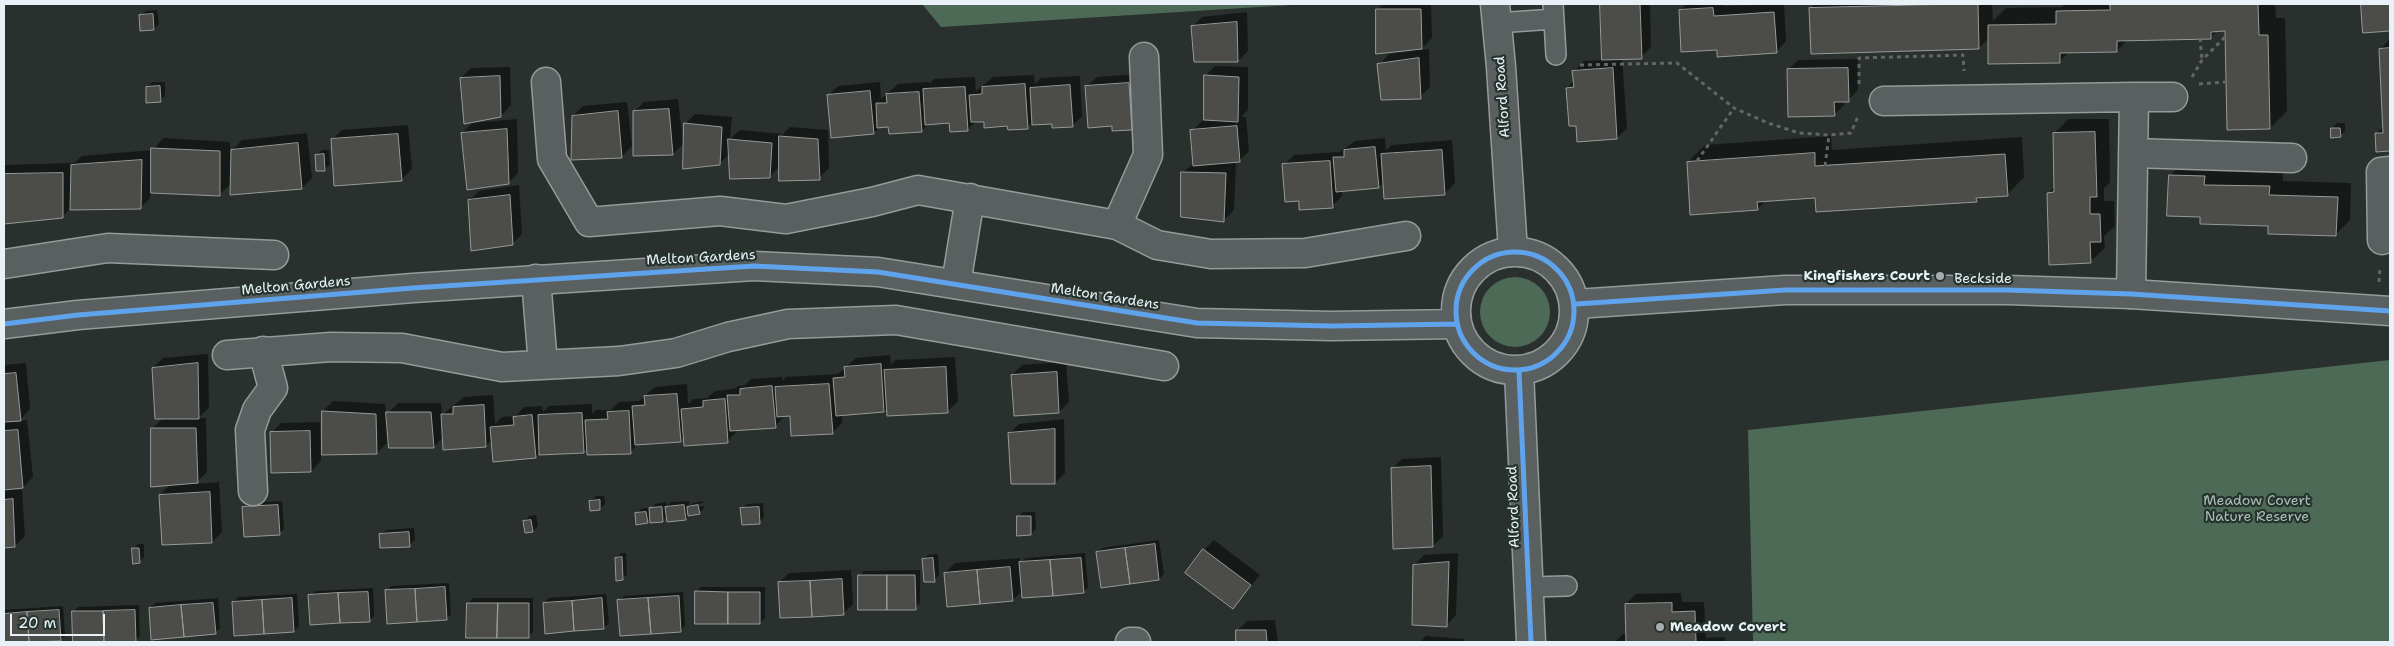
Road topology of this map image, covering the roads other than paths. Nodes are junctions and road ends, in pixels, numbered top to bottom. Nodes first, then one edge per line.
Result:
1 (1554, 11) edge
2 (1496, 13) edge
3 (1556, 55) dead end
4 (1144, 57) dead end
5 (546, 82) dead end
6 (2180, 91) road end
7 (2134, 97) junction
8 (1872, 101) road end
9 (2133, 153) junction
10 (2292, 158) dead end
11 (2390, 171) edge
12 (970, 198) junction
13 (1117, 225) junction
14 (1406, 236) dead end
15 (2382, 240) road end
16 (1513, 251) junction
17 (274, 255) dead end
18 (4, 264) edge
19 (536, 279) junction
20 (956, 284) junction
21 (2131, 294) junction
22 (1576, 304) junction
23 (2386, 311) edge
24 (4, 324) edge
25 (1457, 324) junction
26 (264, 351) junction
27 (227, 355) dead end
28 (543, 365) junction
29 (1164, 366) dead end
30 (1519, 371) junction
31 (253, 491) dead end
32 (1566, 586) dead end
33 (1529, 587) junction
34 (1130, 642) edge
35 (1136, 642) edge
36 (1531, 642) edge

1 - 2 lane
1 - 3 lane
2 - 16 street, Alford Road
4 - 13 street
5 - 12 street
6 - 7 street
7 - 8 street
7 - 9 street
9 - 10 street
9 - 21 street
11 - 15 street
12 - 13 street
12 - 20 street
13 - 14 street
16 - 22 street
16 - 25 street
17 - 18 street
19 - 20 street, Melton Gardens
19 - 24 street, Melton Gardens
19 - 28 street
20 - 25 street, Melton Gardens
21 - 22 street, Beckside
21 - 23 street, Beckside
22 - 30 street
25 - 30 street
26 - 27 street
26 - 28 street
26 - 31 street
28 - 29 street
30 - 33 street, Alford Road
32 - 33 lane
33 - 36 street, Alford Road
34 - 35 street

